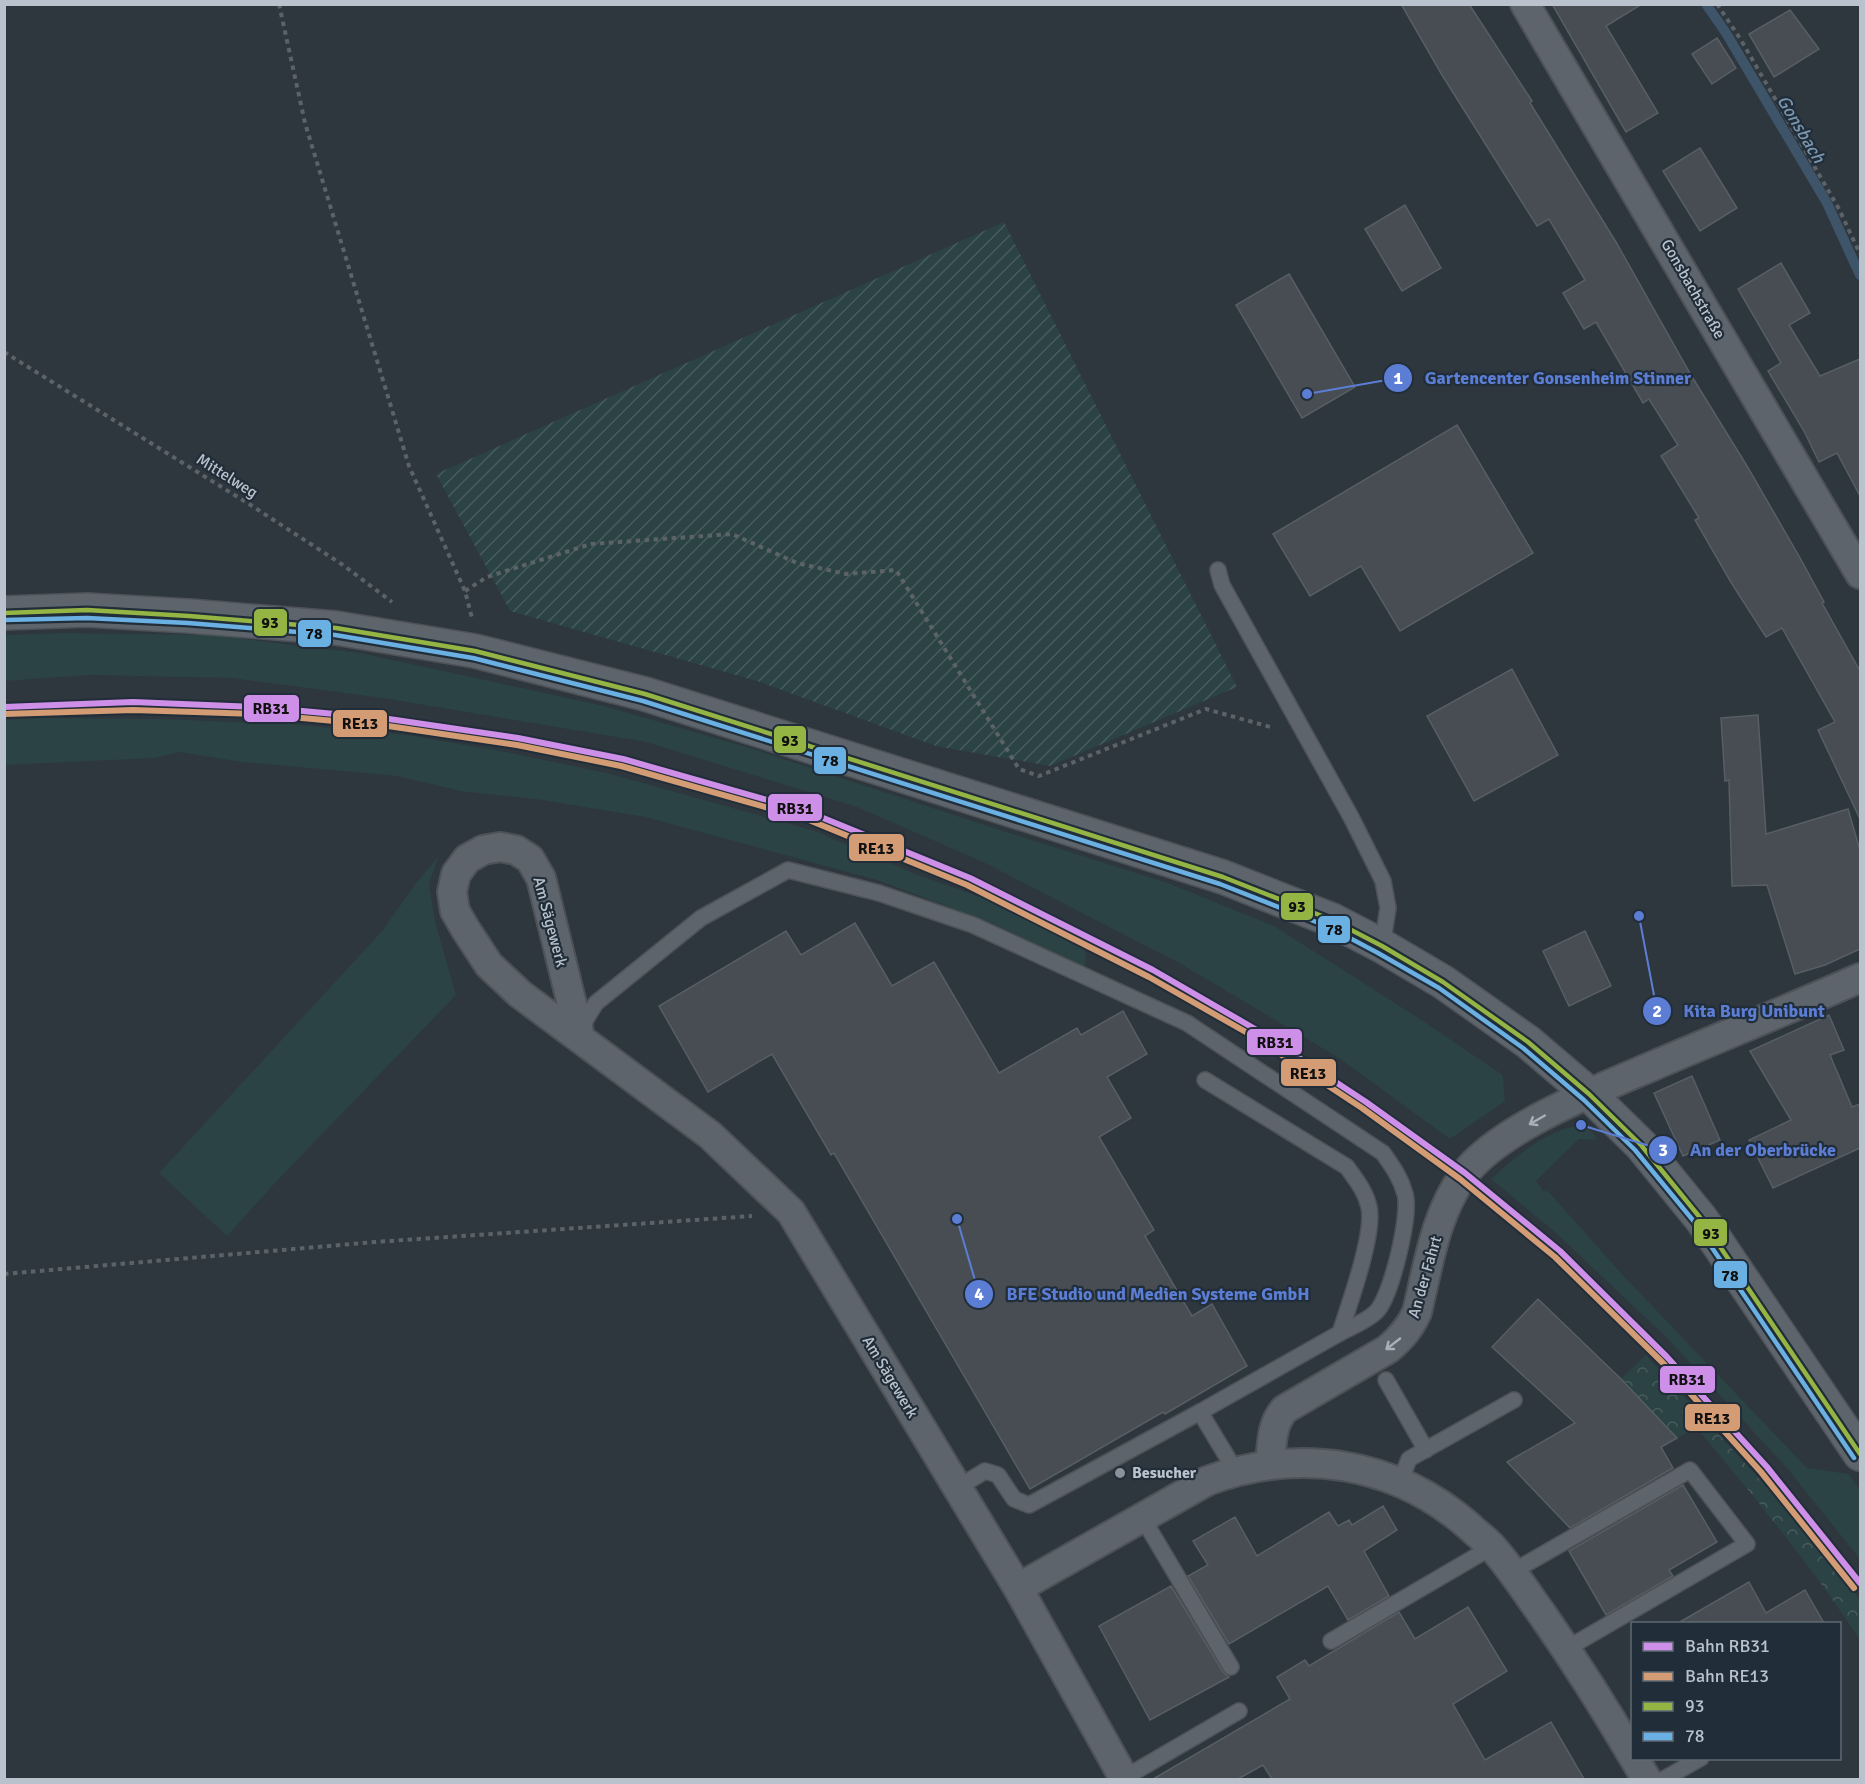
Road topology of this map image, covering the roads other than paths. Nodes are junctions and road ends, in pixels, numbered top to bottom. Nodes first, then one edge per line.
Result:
1 (1525, 4) edge
2 (1218, 570) dead end
3 (1860, 574) edge
4 (4, 613) edge
5 (1382, 946) junction
6 (1860, 978) edge
7 (580, 1037) junction
8 (1205, 1080) dead end
9 (1589, 1094) junction
10 (1340, 1333) junction
11 (1386, 1380) dead end
12 (1514, 1400) dead end
13 (1200, 1412) junction
14 (1426, 1450) junction
15 (1860, 1454) edge
16 (1269, 1464) junction
17 (1235, 1470) junction
18 (1400, 1482) junction
19 (957, 1488) junction
20 (1142, 1517) junction
21 (1492, 1547) junction
22 (1512, 1572) junction
23 (1018, 1588) junction
24 (1331, 1641) dead end
25 (1566, 1649) junction
26 (1231, 1667) dead end
27 (1239, 1711) dead end
28 (1631, 1754) edge
29 (1635, 1760) edge
30 (1697, 1760) edge
31 (1125, 1779) edge
32 (1647, 1779) edge
33 (1662, 1779) edge

1 - 3 street, Gonsbachstraße
2 - 5 lane
4 - 5 street
5 - 9 street
6 - 9 street, An der Fahrt
7 - 7 street, Am Sägewerk
7 - 10 lane
7 - 19 street, Am Sägewerk
8 - 10 lane
9 - 15 street
9 -> 16 street, An der Fahrt
10 - 13 lane
11 - 14 lane
12 - 14 lane
13 - 17 lane
13 - 19 lane
14 - 18 lane
16 - 17 street
16 - 18 street
17 - 20 street
18 - 21 street
19 - 23 street, Am Sägewerk
20 - 23 street
20 - 26 lane
21 - 22 street
21 - 24 lane
22 - 25 street
22 - 25 lane
23 - 31 street, Am Sägewerk
25 - 28 street
27 - 31 lane
29 - 32 street
30 - 33 lane

